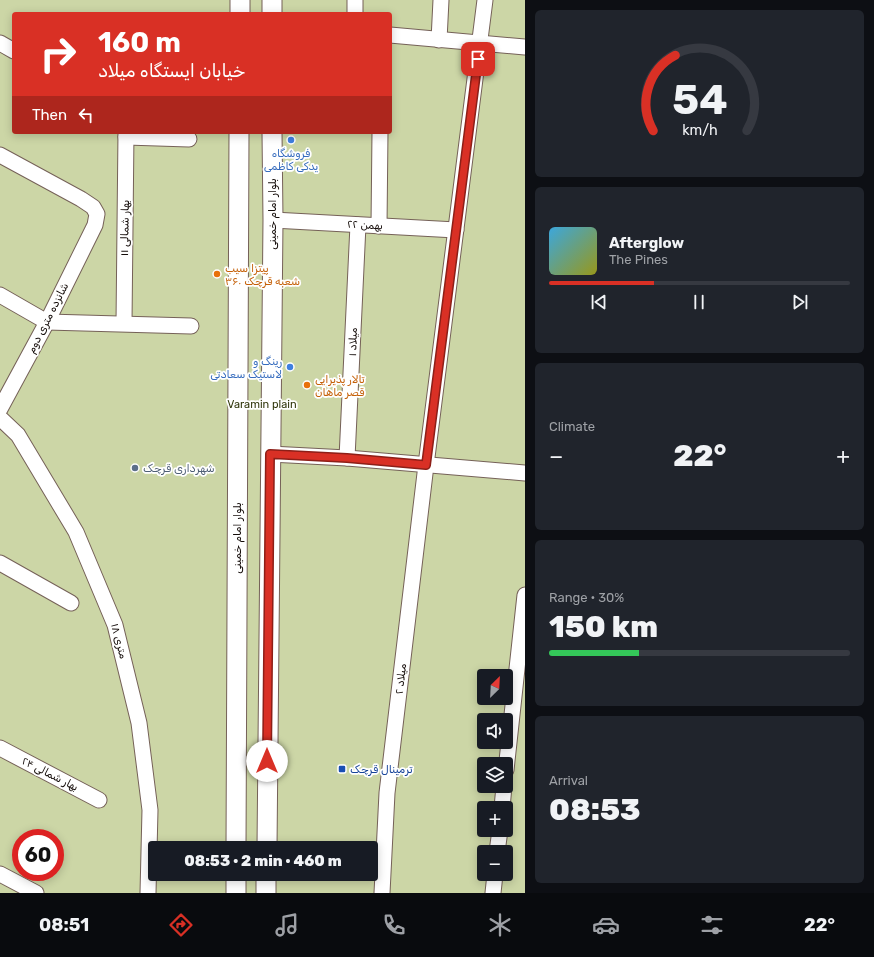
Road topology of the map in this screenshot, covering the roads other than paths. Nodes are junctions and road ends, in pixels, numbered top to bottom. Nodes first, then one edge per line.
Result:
1 (240, 0) edge
2 (272, 0) edge
3 (355, 0) edge
4 (441, 0) edge
5 (486, 0) edge
6 (240, 12) edge
7 (272, 12) edge
8 (355, 12) edge
9 (392, 35) edge
10 (0, 40) edge
11 (12, 40) edge
12 (440, 40) junction
13 (480, 43) junction
14 (0, 44) edge
15 (525, 47) edge
16 (12, 50) edge
17 (239, 134) edge
18 (272, 134) edge
19 (380, 134) edge
20 (126, 135) edge
21 (189, 139) dead end
22 (0, 155) edge
23 (273, 220) junction
24 (358, 225) junction
25 (380, 226) junction
26 (456, 230) junction
27 (0, 295) edge
28 (47, 322) junction
29 (124, 323) junction
30 (191, 326) dead end
31 (0, 409) edge
32 (0, 418) edge
33 (270, 454) junction
34 (347, 458) junction
35 (426, 465) junction
36 (525, 473) edge
37 (0, 563) edge
38 (525, 595) edge
39 (71, 603) dead end
40 (0, 748) edge
41 (507, 757) edge
42 (99, 800) dead end
43 (236, 841) edge
44 (267, 841) edge
45 (0, 874) edge
46 (236, 881) edge
47 (266, 881) edge
48 (494, 881) edge
49 (36, 893) edge
50 (148, 893) edge
51 (236, 893) edge
52 (266, 893) edge
53 (382, 893) edge
54 (493, 893) edge

1 - 6 main road
2 - 7 main road
3 - 8 street
4 - 12 street
5 - 13 street, میلاد ۲
9 - 12 street
10 - 11 street
12 - 13 street
13 - 15 street
13 - 26 street, میلاد ۲
14 - 16 street
17 - 43 main road, بلوار امام خمینی
18 - 23 main road, بلوار امام خمینی
19 - 25 street
20 - 21 street
20 - 29 street, بهار شمالی ۱۱
22 - 28 street, شانزده متری دوم
23 - 24 street, ۲۲ بهمن
23 - 33 main road, بلوار امام خمینی
24 - 25 street, ۲۲ بهمن
24 - 34 street, میلاد ۱
25 - 26 street, ۲۲ بهمن
26 - 35 street, میلاد ۲
27 - 28 street
28 - 29 street
28 - 31 street, شانزده متری دوم
29 - 30 street
32 - 50 street, ۱۸ متری
33 - 34 street
33 - 44 main road, بلوار امام خمینی
34 - 35 street
35 - 36 street
35 - 53 street, میلاد ۲
37 - 39 street
38 - 41 street
40 - 42 street, بهار شمالی ۲۴
45 - 49 street
46 - 51 main road
47 - 52 main road
48 - 54 street

